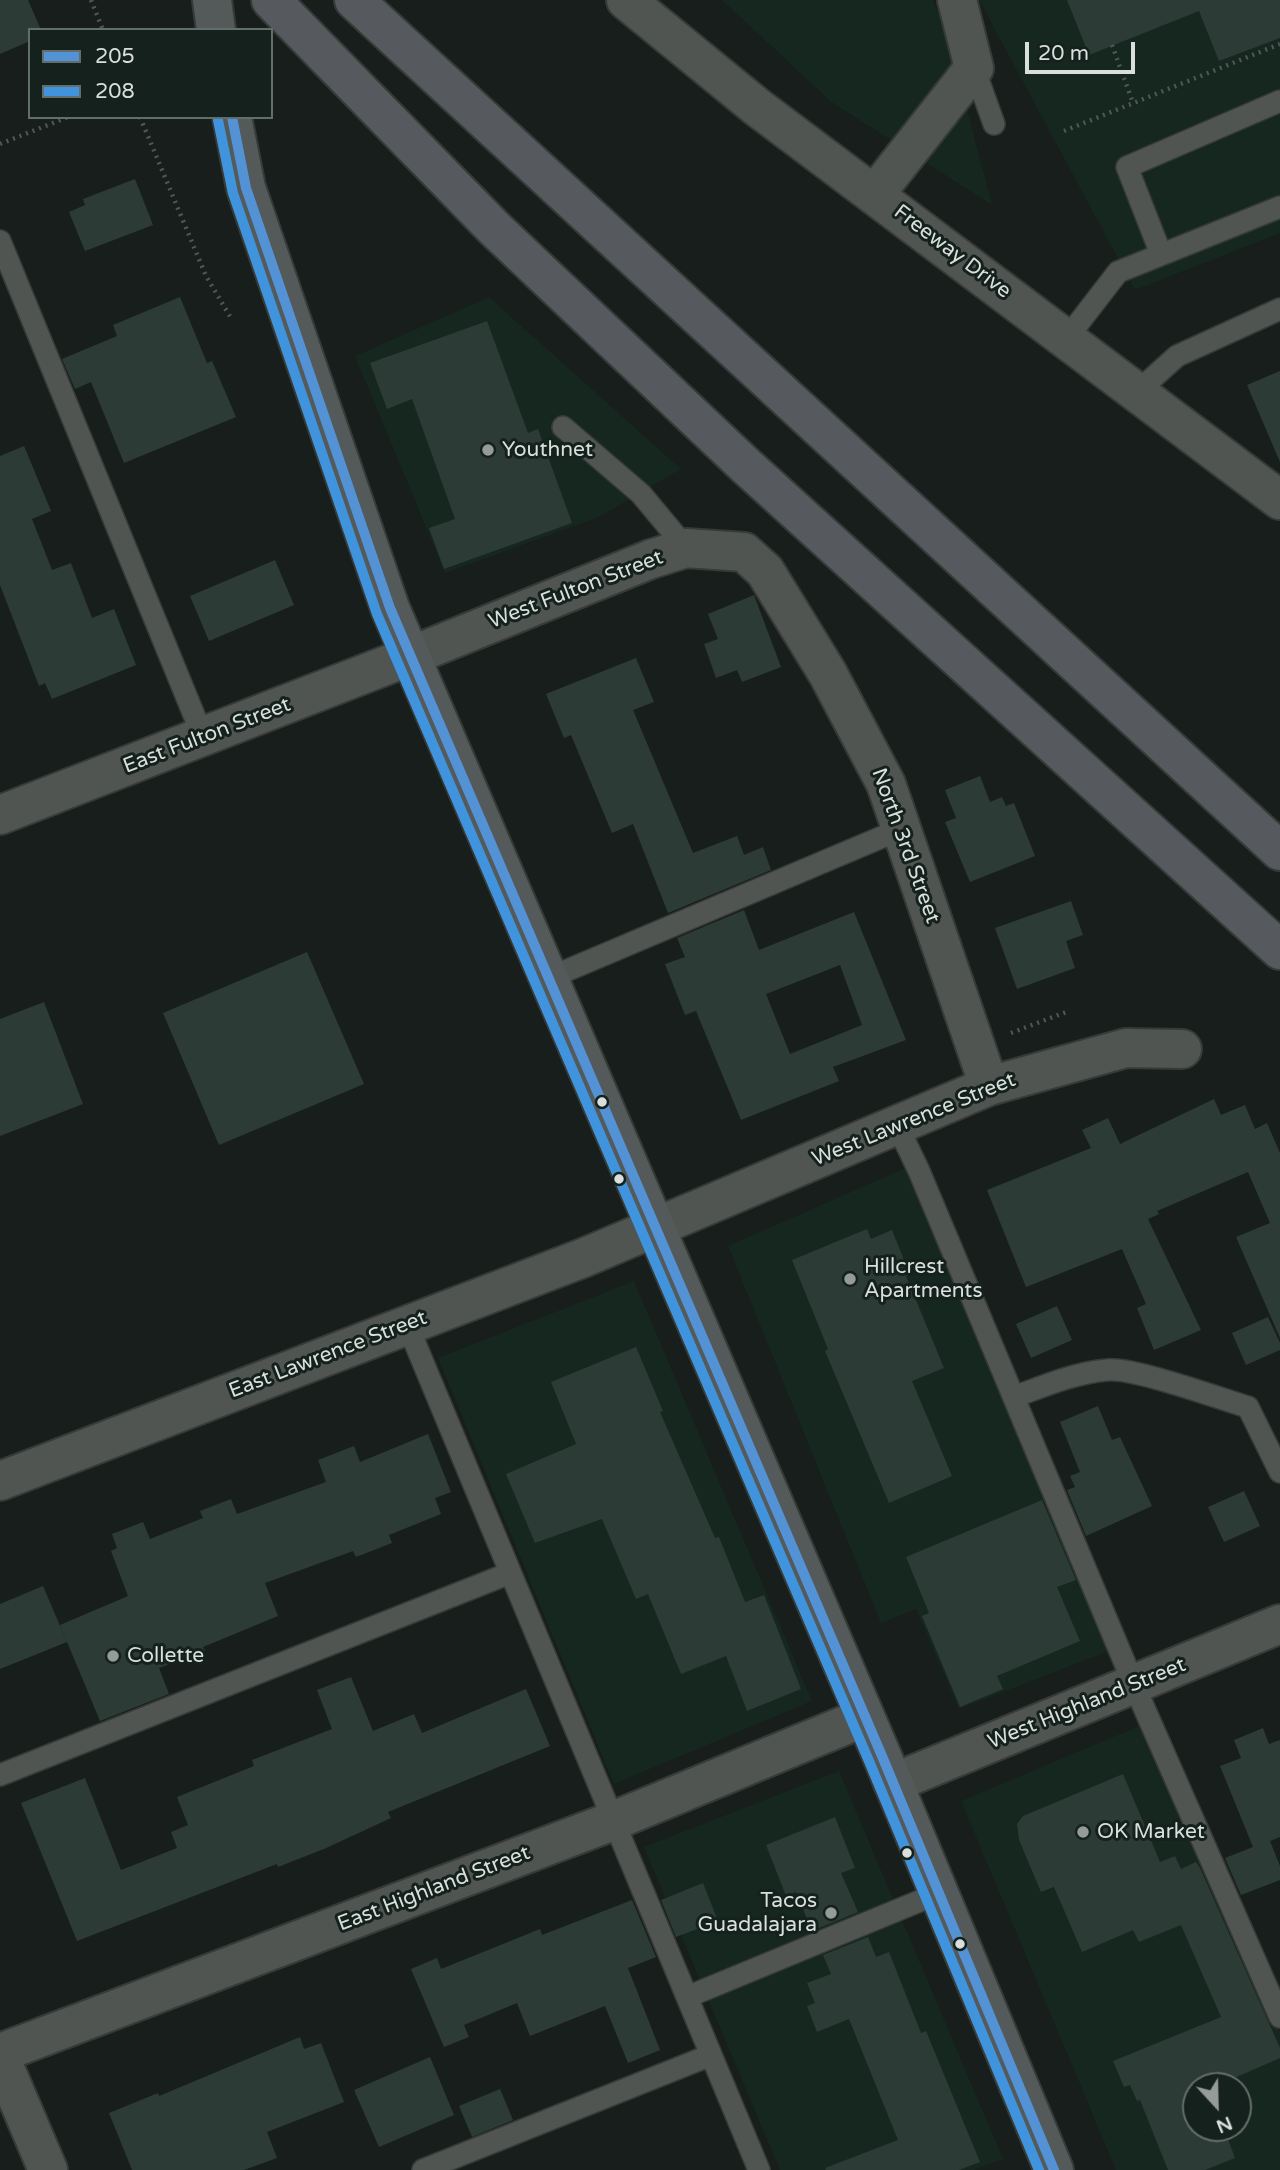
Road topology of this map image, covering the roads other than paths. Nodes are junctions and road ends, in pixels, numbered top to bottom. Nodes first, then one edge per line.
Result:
1 (212, 0) edge
2 (271, 0) edge
3 (355, 0) edge
4 (626, 0) edge
5 (957, 0) edge
6 (216, 28) edge
7 (974, 68) junction
8 (1280, 101) edge
9 (232, 119) edge
10 (994, 124) dead end
11 (875, 194) junction
12 (1280, 207) edge
13 (0, 241) edge
14 (1161, 254) junction
15 (1280, 309) edge
16 (1067, 338) junction
17 (1137, 391) junction
18 (563, 427) dead end
19 (1280, 500) edge
20 (686, 548) junction
21 (744, 552) joint
22 (412, 655) junction
23 (203, 737) junction
24 (0, 815) edge
25 (901, 829) junction
26 (1280, 851) edge
27 (1280, 950) edge
28 (549, 978) junction
29 (1182, 1049) dead end
30 (989, 1086) junction
31 (897, 1125) junction
32 (655, 1227) junction
33 (407, 1324) junction
34 (1014, 1397) junction
35 (1280, 1472) edge
36 (0, 1481) edge
37 (510, 1573) junction
38 (1280, 1624) edge
39 (1134, 1685) junction
40 (865, 1717) junction
41 (0, 1775) edge
42 (893, 1783) junction
43 (613, 1821) junction
44 (939, 1894) junction
45 (687, 1997) junction
46 (1280, 2017) edge
47 (0, 2055) edge
48 (711, 2055) junction
49 (48, 2170) edge
50 (423, 2170) edge
51 (760, 2170) edge
52 (1054, 2170) edge

1 - 6 main road
2 - 27 highway
3 - 26 highway
4 - 11 street, Freeway Drive
5 - 7 street
7 - 10 lane
7 - 11 street
8 - 14 lane
9 - 22 main road
11 - 16 street, Freeway Drive
12 - 14 lane
13 - 23 lane
14 - 16 lane
15 - 17 lane
16 - 17 street, Freeway Drive
17 - 19 street, Freeway Drive
18 - 20 lane
20 - 21 street, West Fulton Street
20 - 22 street, West Fulton Street
21 - 25 street, North 3rd Street
22 - 23 street, East Fulton Street
22 - 28 main road
23 - 24 street, East Fulton Street
25 - 28 lane
25 - 30 street, North 3rd Street
28 - 32 main road
29 - 30 street, West Lawrence Street
30 - 31 street, West Lawrence Street
31 - 32 street, West Lawrence Street
31 - 34 lane
32 - 33 street, East Lawrence Street
32 - 40 main road
33 - 36 street, East Lawrence Street
33 - 37 lane
34 - 35 lane
34 - 39 lane
37 - 41 lane
37 - 43 lane
38 - 39 street, West Highland Street
39 - 42 street, West Highland Street
39 - 46 lane
40 - 42 main road
40 - 43 street, East Highland Street
42 - 44 main road
43 - 45 lane
43 - 47 street, East Highland Street
44 - 45 lane
44 - 52 main road
45 - 48 lane
47 - 49 street
48 - 50 lane
48 - 51 lane

